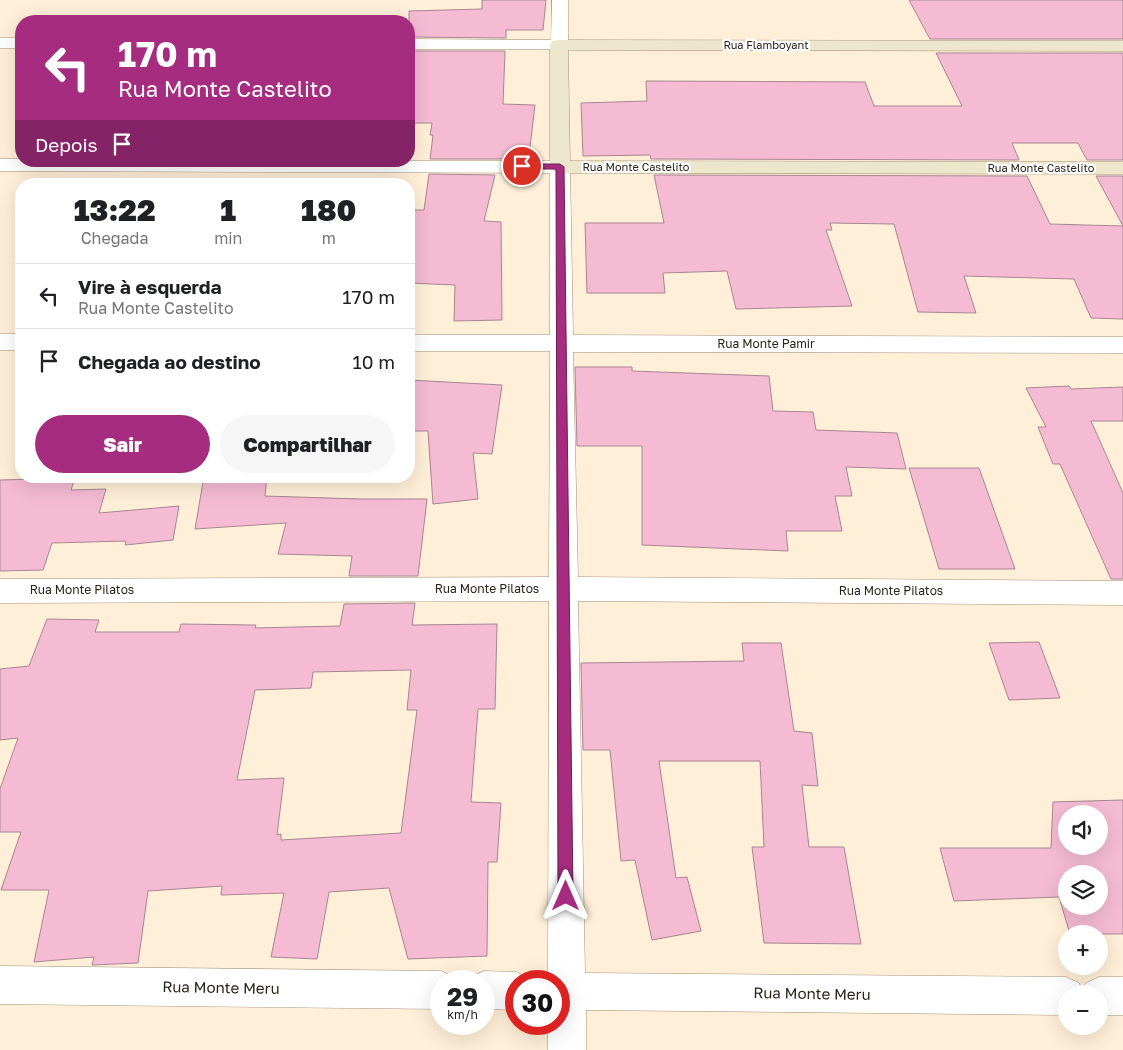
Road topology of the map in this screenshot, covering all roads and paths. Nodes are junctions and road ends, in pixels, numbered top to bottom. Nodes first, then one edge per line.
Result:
1 (560, 0) edge
2 (0, 43) edge
3 (15, 43) edge
4 (415, 44) edge
5 (559, 45) junction
6 (1123, 46) edge
7 (0, 165) edge
8 (15, 165) edge
9 (415, 166) edge
10 (560, 167) junction
11 (1123, 168) edge
12 (0, 342) edge
13 (15, 342) edge
14 (415, 343) edge
15 (561, 344) junction
16 (1123, 345) edge
17 (564, 589) junction
18 (0, 591) edge
19 (1123, 593) edge
20 (562, 970) edge
21 (0, 986) edge
22 (430, 990) edge
23 (570, 991) edge
24 (1058, 996) edge
25 (1108, 996) edge
26 (1123, 996) edge
27 (566, 1035) edge
28 (567, 1050) edge

1 - 5 street
2 - 3 street
4 - 5 street, Rua Flamboyant
5 - 6 street, Rua Flamboyant
5 - 10 street
7 - 8 street, Rua Monte Castelito
9 - 10 street, Rua Monte Castelito
10 - 11 street, Rua Monte Castelito
10 - 15 street
12 - 13 street
14 - 15 street, Rua Monte Pamir
15 - 16 street, Rua Monte Pamir
15 - 17 street
17 - 18 street, Rua Monte Pilatos
17 - 19 street, Rua Monte Pilatos
17 - 20 street
21 - 22 street, Rua Monte Meru
23 - 24 street, Rua Monte Meru
25 - 26 street
27 - 28 street

